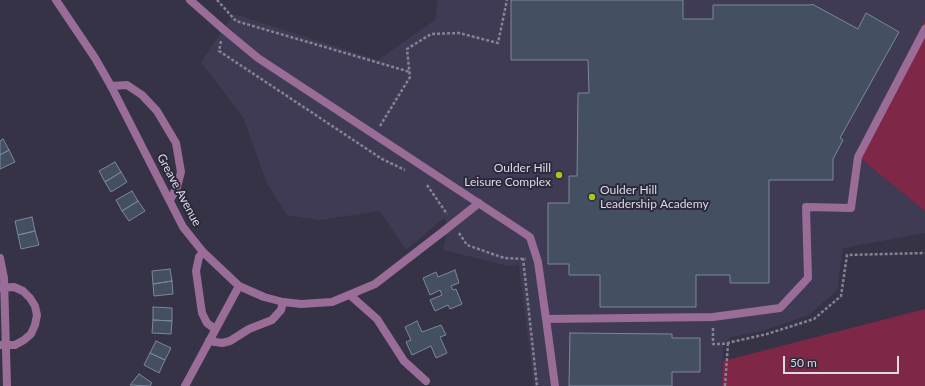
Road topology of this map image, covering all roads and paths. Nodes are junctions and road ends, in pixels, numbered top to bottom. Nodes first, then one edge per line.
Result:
1 (56, 0) edge
2 (190, 0) edge
3 (218, 0) edge
4 (507, 0) edge
5 (223, 29) junction
6 (925, 29) edge
7 (410, 72) junction
8 (111, 86) junction
9 (374, 134) junction
10 (365, 148) junction
11 (410, 173) dead end
12 (424, 180) dead end
13 (170, 200) junction
14 (479, 203) junction
15 (453, 224) junction
16 (203, 252) junction
17 (925, 253) edge
18 (0, 258) edge
19 (523, 258) junction
20 (538, 262) junction
21 (239, 286) junction
22 (2, 288) edge
23 (350, 296) junction
24 (283, 302) junction
25 (713, 317) junction
26 (546, 319) junction
27 (215, 329) junction
28 (209, 341) junction
29 (728, 343) junction
30 (3, 345) edge
31 (426, 381) dead end
32 (7, 386) edge
33 (185, 386) edge
34 (537, 386) edge
35 (555, 386) edge
36 (725, 386) edge

1 - 8 street, Greave Avenue
2 - 5 street
3 - 7 path
4 - 7 path
5 - 9 street
5 - 10 path
6 - 25 street
7 - 9 path
8 - 13 street, Greave Avenue
8 - 13 street
9 - 10 path
9 - 14 street
10 - 11 path
12 - 15 path
13 - 16 street, Greave Avenue
14 - 15 street, Greave Avenue
14 - 20 street
15 - 19 path
15 - 23 street, Greave Avenue
16 - 21 street, Greave Avenue
16 - 27 street
17 - 29 path
18 - 22 street
19 - 20 path
19 - 34 path
20 - 26 street
21 - 24 street, Greave Avenue
21 - 27 street
22 - 30 street
22 - 30 street
23 - 24 street, Greave Avenue
23 - 31 street
24 - 28 street
25 - 26 street
25 - 29 path
26 - 35 street
27 - 28 street
28 - 33 street
29 - 36 path
30 - 32 street

